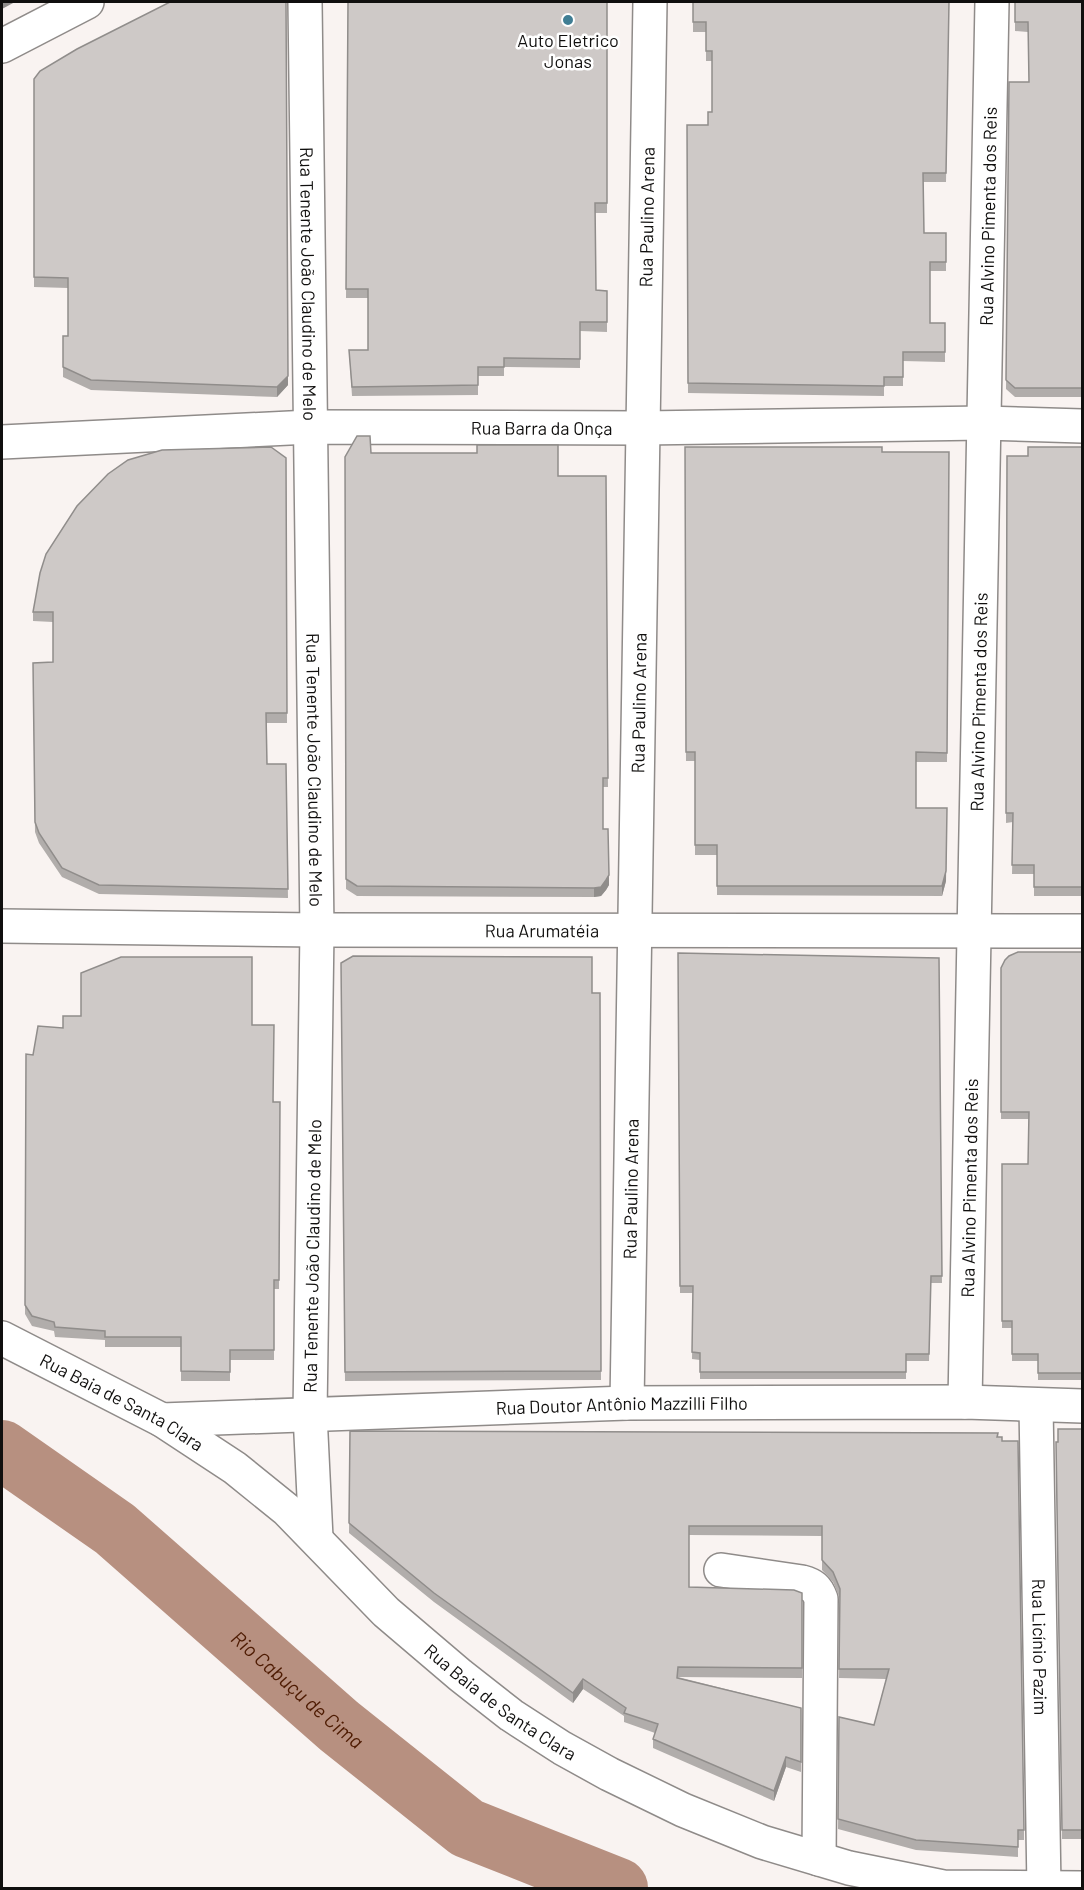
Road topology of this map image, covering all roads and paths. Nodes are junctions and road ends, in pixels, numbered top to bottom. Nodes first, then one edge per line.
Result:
1 (87, 2) edge
2 (305, 2) edge
3 (650, 2) edge
4 (992, 2) edge
5 (2, 46) edge
6 (984, 423) junction
7 (1083, 426) edge
8 (310, 427) junction
9 (643, 428) junction
10 (2, 442) edge
11 (2, 926) edge
12 (317, 930) junction
13 (635, 931) junction
14 (974, 931) junction
15 (1083, 931) edge
16 (2, 1338) edge
17 (965, 1402) junction
18 (627, 1403) junction
19 (1036, 1405) junction
20 (1083, 1406) edge
21 (310, 1414) junction
22 (162, 1420) junction
23 (316, 1538) junction
24 (721, 1570) dead end
25 (819, 1859) junction
26 (1044, 1888) edge
27 (1083, 1888) edge

1 - 5 street
2 - 8 street, Rua Tenente João Claudino de Melo
3 - 9 street, Rua Paulino Arena
4 - 6 street, Rua Alvino Pimenta dos Reis
6 - 7 street, Rua Barra da Onça
6 - 9 street, Rua Barra da Onça
6 - 14 street, Rua Alvino Pimenta dos Reis
8 - 9 street, Rua Barra da Onça
8 - 10 street, Rua Barra da Onça
8 - 12 street, Rua Tenente João Claudino de Melo
9 - 13 street, Rua Paulino Arena
11 - 12 street, Rua Arumatéia
12 - 13 street, Rua Arumatéia
12 - 21 street, Rua Tenente João Claudino de Melo
13 - 14 street, Rua Arumatéia
13 - 18 street, Rua Paulino Arena
14 - 15 street, Rua Arumatéia
14 - 17 street, Rua Alvino Pimenta dos Reis
16 - 22 street, Rua Baia de Santa Clara
17 - 18 street, Rua Doutor Antônio Mazzilli Filho
17 - 19 street, Rua Doutor Antônio Mazzilli Filho
18 - 21 street, Rua Doutor Antônio Mazzilli Filho
19 - 20 street, Rua Doutor Antônio Mazzilli Filho
19 - 26 street, Rua Licínio Pazim
21 - 22 street, Rua Doutor Antônio Mazzilli Filho
21 - 23 street, Rua Tenente João Claudino de Melo
22 - 23 street, Rua Baia de Santa Clara
23 - 25 street, Rua Baia de Santa Clara
24 - 25 street
25 - 26 street, Rua Baia de Santa Clara
26 - 27 street, Rua Baia de Santa Clara

